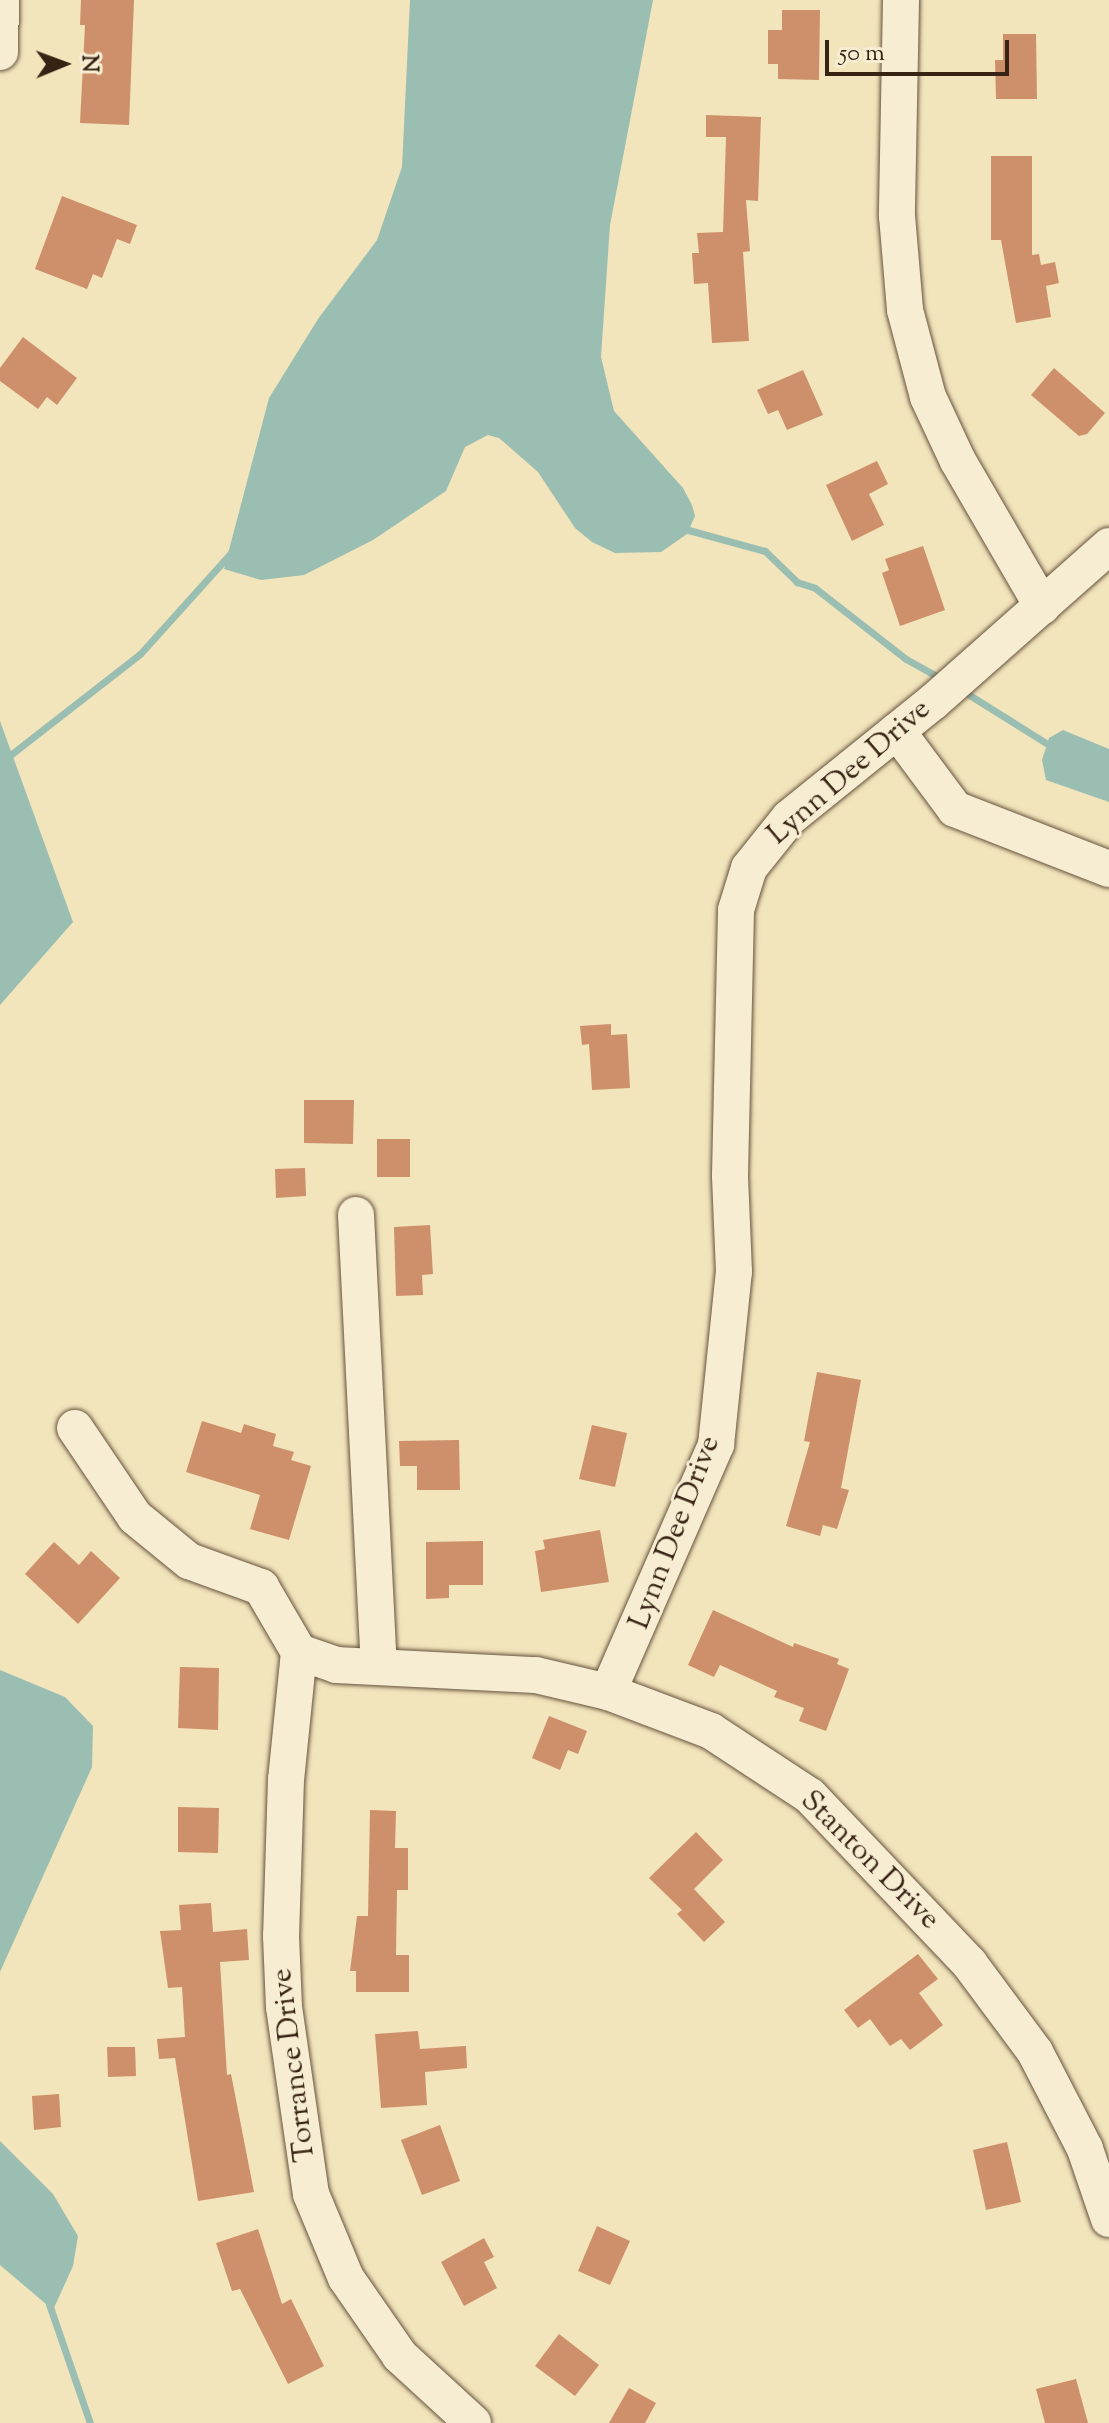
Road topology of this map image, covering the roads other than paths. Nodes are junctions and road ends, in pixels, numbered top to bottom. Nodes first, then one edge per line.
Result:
1 (1, 0) edge
2 (901, 0) edge
3 (0, 52) edge
4 (1109, 546) edge
5 (1042, 606) junction
6 (897, 731) junction
7 (1109, 869) edge
8 (356, 1215) dead end
9 (75, 1428) dead end
10 (299, 1652) junction
11 (379, 1666) junction
12 (608, 1692) junction
13 (1109, 2219) edge
14 (473, 2423) edge

1 - 3 street
2 - 5 street
4 - 5 street, Lynn Dee Drive
5 - 6 street, Lynn Dee Drive
6 - 7 street
6 - 12 street, Lynn Dee Drive
8 - 11 street
9 - 10 street
10 - 11 street, Stanton Drive
10 - 14 street, Torrance Drive
11 - 12 street, Stanton Drive
12 - 13 street, Stanton Drive

